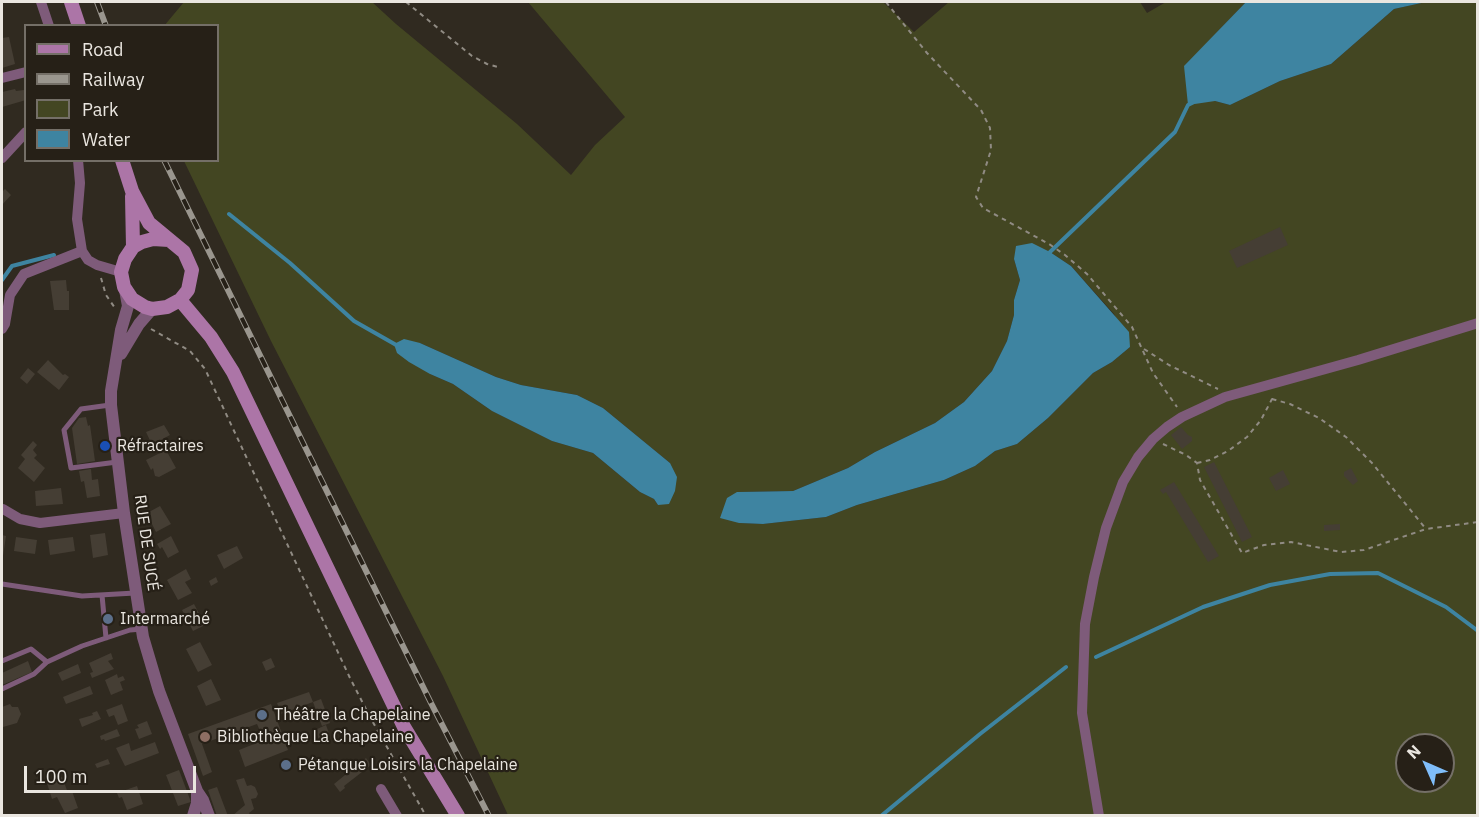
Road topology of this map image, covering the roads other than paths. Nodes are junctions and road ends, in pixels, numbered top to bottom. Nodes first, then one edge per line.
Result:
1 (41, 2) edge
2 (71, 2) edge
3 (48, 24) edge
4 (78, 24) edge
5 (24, 72) edge
6 (2, 78) edge
7 (24, 134) edge
8 (2, 158) edge
9 (78, 162) edge
10 (123, 162) edge
11 (132, 191) junction
12 (169, 240) junction
13 (133, 247) junction
14 (82, 251) junction
15 (121, 272) junction
16 (124, 287) junction
17 (180, 300) junction
18 (152, 309) junction
19 (1478, 323) edge
20 (2, 329) edge
21 (117, 363) junction
22 (111, 405) junction
23 (118, 462) junction
24 (3, 509) dead end
25 (124, 513) junction
26 (2, 584) edge
27 (136, 593) junction
28 (102, 595) junction
29 (142, 629) junction
30 (106, 638) junction
31 (2, 661) edge
32 (47, 662) junction
33 (2, 689) edge
34 (381, 789) dead end
35 (197, 791) junction
36 (193, 816) edge
37 (208, 816) edge
38 (397, 816) edge
39 (458, 816) edge
40 (1099, 816) edge

1 - 3 street
2 - 4 main road
5 - 6 street
7 - 8 street
9 - 14 street
10 - 11 main road
11 - 12 main road
11 - 13 main road
12 - 13 main road
12 - 17 main road
13 - 15 main road
14 - 15 street
14 - 20 street
15 - 16 main road
16 - 18 main road
16 - 21 street, RUE DE SUCÉ
17 - 18 main road
17 - 39 main road
18 - 21 street, RUE DE SUCÉ
19 - 40 street
21 - 22 street, RUE DE SUCÉ
22 - 23 street, RUE DE SUCÉ
22 - 23 lane
23 - 25 street, RUE DE SUCÉ
24 - 25 street
25 - 27 street, RUE DE SUCÉ
26 - 28 lane
27 - 28 lane
27 - 29 street, RUE DE SUCÉ
28 - 30 lane
29 - 30 lane
29 - 35 street, RUE DE SUCÉ
30 - 32 lane
31 - 32 lane
32 - 33 lane
34 - 38 street
35 - 36 street, RUE DE SUCÉ
35 - 37 street, RUE DE SUCÉ

